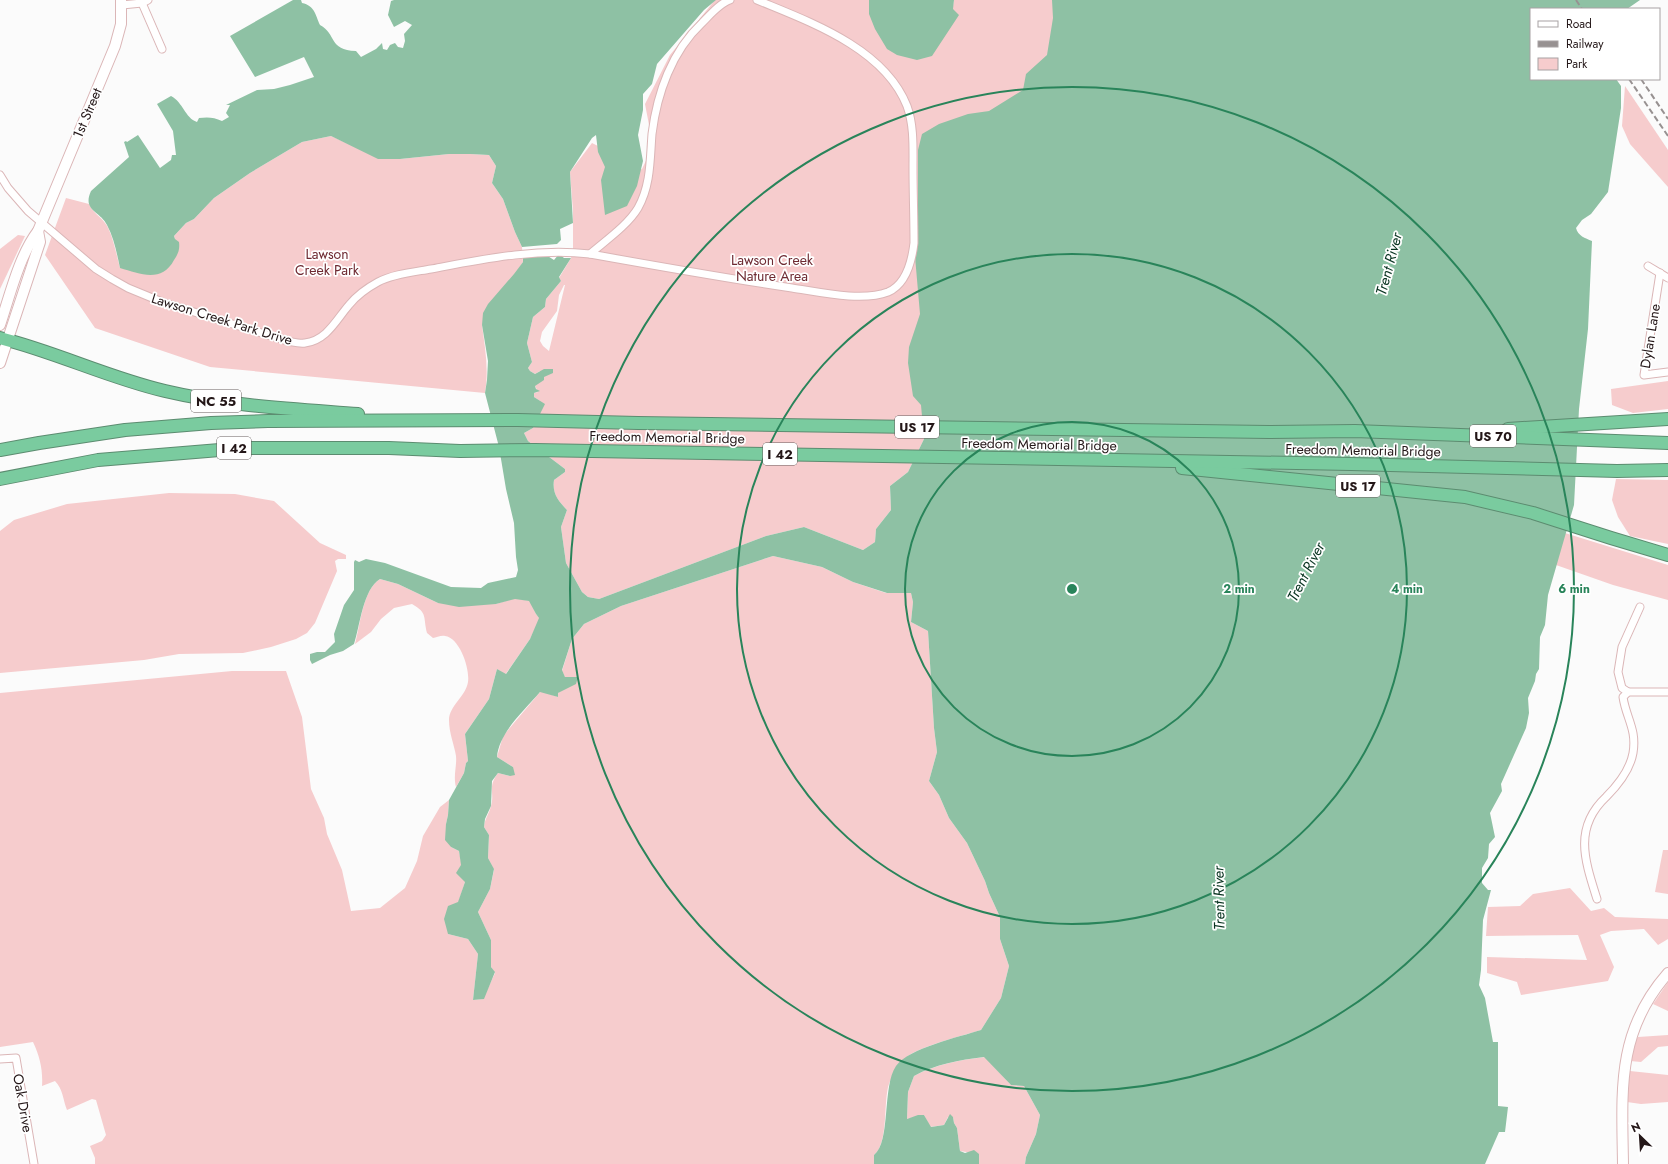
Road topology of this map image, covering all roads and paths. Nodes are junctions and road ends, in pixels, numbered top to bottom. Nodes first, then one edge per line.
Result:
1 (730, 0) edge
2 (757, 0) edge
3 (122, 2) edge
4 (145, 2) edge
5 (162, 49) dead end
6 (0, 175) edge
7 (40, 227) junction
8 (590, 254) junction
9 (1648, 266) dead end
10 (1660, 273) junction
11 (1668, 278) edge
12 (0, 325) edge
13 (4, 339) edge
14 (0, 363) edge
15 (1668, 372) edge
16 (1668, 419) edge
17 (441, 420) junction
18 (1369, 432) junction
19 (1668, 443) edge
20 (0, 450) edge
21 (1099, 460) junction
22 (1668, 470) edge
23 (4, 478) edge
24 (1668, 555) edge
25 (1640, 607) dead end
26 (1628, 692) junction
27 (1668, 692) edge
28 (1597, 899) dead end
29 (1668, 973) edge
30 (0, 1059) edge
31 (34, 1164) edge
32 (1623, 1164) edge

1 - 8 street
2 - 8 street, Lawson Creek Park Drive
3 - 4 street
3 - 7 main road, 1st Street
4 - 5 street
6 - 7 street, Lawson Creek Park Drive
7 - 8 street, Lawson Creek Park Drive
7 - 12 main road
7 - 13 main road
9 - 10 street
10 - 11 street
10 - 15 street, Dylan Lane
13 - 14 main road
13 - 17 highway, NC 55
16 - 18 highway, US 17
17 - 18 highway, Freedom Memorial Bridge / US 17
17 - 20 highway, US 17
18 - 19 highway, Freedom Memorial Bridge / US 70
21 - 22 highway, Freedom Memorial Bridge / I 42
21 - 23 highway, Freedom Memorial Bridge / I 42
21 - 24 highway, US 17
25 - 26 street
26 - 27 street
26 - 28 street
29 - 32 main road
30 - 31 street, Oak Drive

